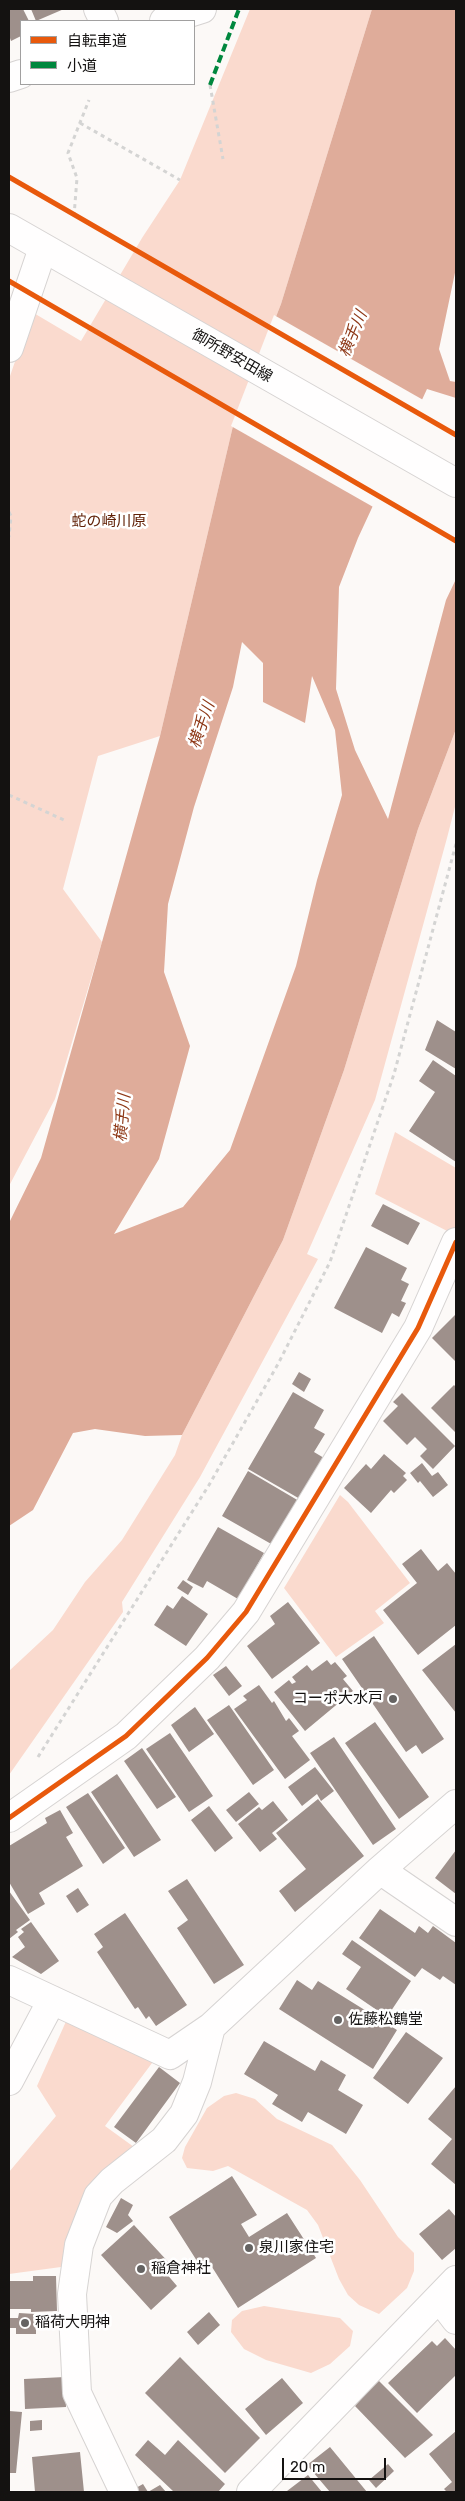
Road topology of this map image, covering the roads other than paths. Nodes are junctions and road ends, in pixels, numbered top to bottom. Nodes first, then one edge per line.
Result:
1 (202, 9) edge
2 (167, 20) edge
3 (9, 228) edge
4 (44, 248) junction
5 (9, 348) edge
6 (456, 483) edge
7 (456, 1242) edge
8 (456, 1804) edge
9 (9, 1818) edge
10 (380, 1870) junction
11 (456, 1922) edge
12 (9, 1980) edge
13 (52, 2000) junction
14 (212, 2026) junction
15 (9, 2081) edge
16 (451, 2300) edge
17 (124, 2492) edge
18 (251, 2492) edge

1 - 2 street
3 - 4 street, 御所野安田線
4 - 5 street
4 - 6 street, 御所野安田線
7 - 9 street
8 - 10 street
10 - 11 street
10 - 14 street
12 - 13 street
13 - 14 street
13 - 15 street
14 - 17 street
16 - 18 street

